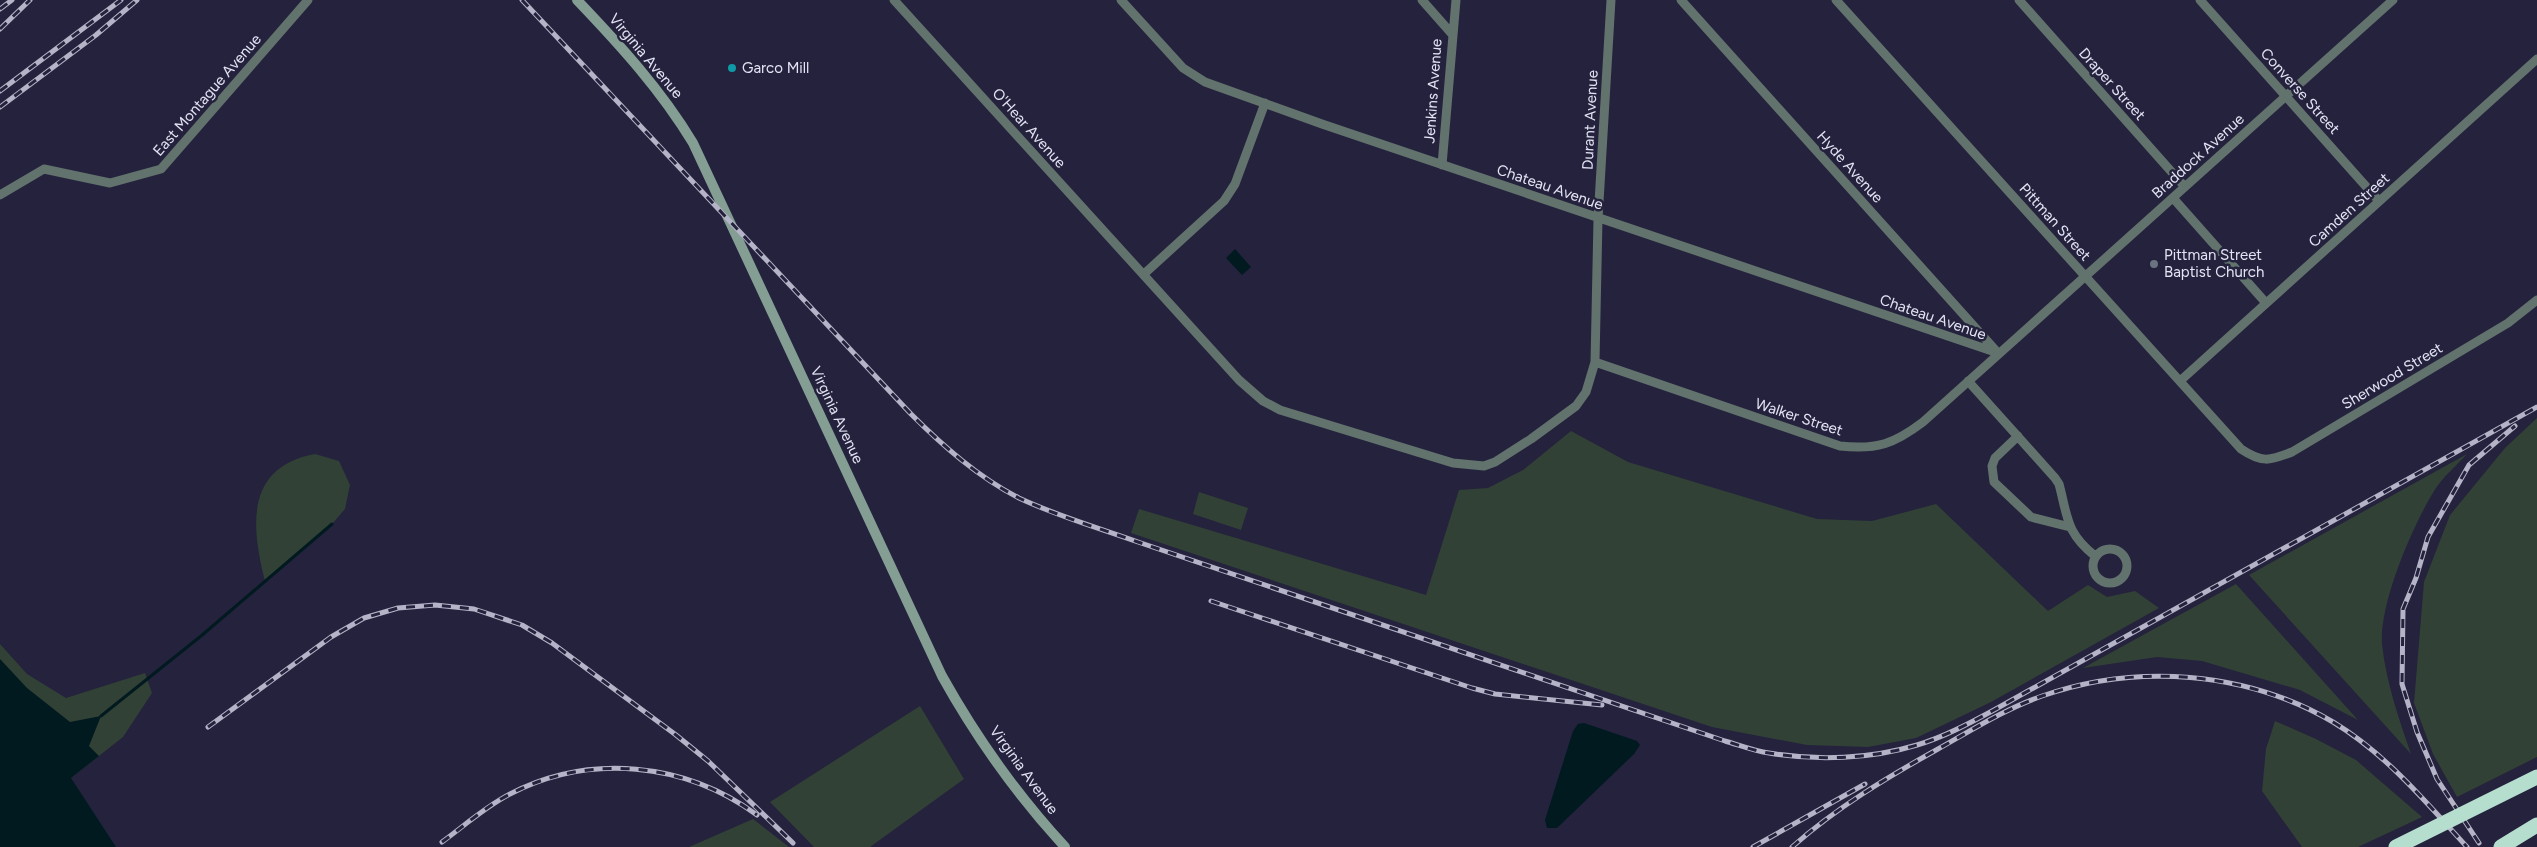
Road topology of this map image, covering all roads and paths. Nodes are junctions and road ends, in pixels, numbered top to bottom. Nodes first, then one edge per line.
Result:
1 (308, 0) edge
2 (577, 0) edge
3 (894, 0) edge
4 (1422, 0) edge
5 (1456, 0) edge
6 (1611, 0) edge
7 (1681, 0) edge
8 (1836, 0) edge
9 (2019, 0) edge
10 (2200, 0) edge
11 (2393, 0) edge
12 (1126, 2) edge
13 (1452, 34) junction
14 (2537, 59) edge
15 (2286, 95) junction
16 (1265, 103) junction
17 (1442, 165) junction
18 (2185, 187) junction
19 (0, 195) edge
20 (2173, 198) junction
21 (2379, 201) junction
22 (1598, 219) junction
23 (1144, 274) junction
24 (2085, 276) junction
25 (2537, 300) edge
26 (2266, 303) junction
27 (2022, 333) joint
28 (1998, 353) junction
29 (1595, 362) junction
30 (1968, 381) junction
31 (2180, 381) junction
32 (2018, 436) junction
33 (2255, 459) joint
34 (2070, 527) junction
35 (2095, 556) junction
36 (2537, 777) edge
37 (2537, 825) edge
38 (1065, 847) edge
39 (2396, 847) edge
40 (2501, 847) edge

1 - 19 street, East Montague Avenue
2 - 38 main road, Virginia Avenue
3 - 23 street, O'Hear Avenue
4 - 13 street, Jenkins Avenue
5 - 13 street
6 - 22 street, Durant Avenue
7 - 28 street, Hyde Avenue
8 - 24 street, Pittman Street
9 - 18 street, Draper Street
10 - 15 street, Converse Street
11 - 15 street, Braddock Avenue
12 - 16 street, Chateau Avenue
13 - 17 street, Jenkins Avenue
14 - 21 street, Camden Street
15 - 18 street, Braddock Avenue
15 - 21 street, Converse Street
16 - 17 street, Chateau Avenue
16 - 23 street
17 - 22 street, Chateau Avenue
18 - 20 street, Braddock Avenue
20 - 24 street, Braddock Avenue
20 - 26 street
21 - 26 street, Camden Street
22 - 28 street, Chateau Avenue
22 - 29 street, Durant Avenue
23 - 29 street, O'Hear Avenue
24 - 27 street, Braddock Avenue
24 - 31 street, Pittman Street
25 - 33 street, Sherwood Street
26 - 31 street, Camden Street
27 - 28 street, Walker Street
28 - 30 street, Walker Street
29 - 30 street, Walker Street
30 - 32 street
31 - 33 street, Pittman Street
32 - 34 street
32 - 34 street
34 - 35 street
35 - 35 street
36 - 39 highway, bridge
37 - 40 highway

